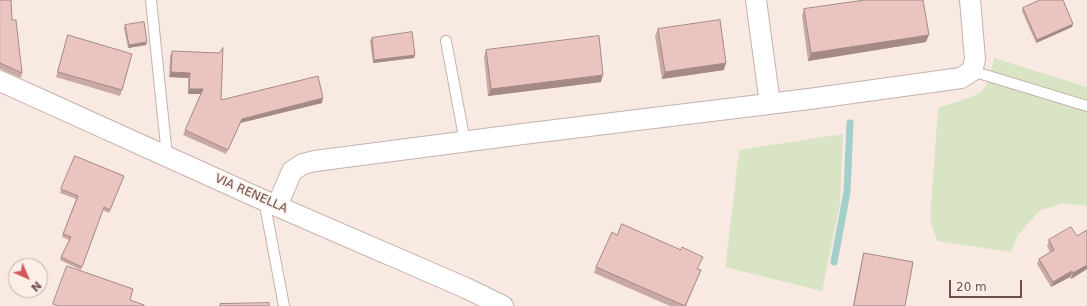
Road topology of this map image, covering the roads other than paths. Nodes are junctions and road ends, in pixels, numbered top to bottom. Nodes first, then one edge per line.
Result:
1 (151, 0) edge
2 (756, 0) edge
3 (970, 0) edge
4 (446, 41) dead end
5 (972, 71) junction
6 (0, 82) edge
7 (770, 104) junction
8 (1087, 106) edge
9 (465, 142) junction
10 (166, 156) junction
11 (270, 203) junction
12 (284, 306) edge
13 (503, 306) edge

1 - 10 lane
2 - 7 street
3 - 5 street
4 - 9 lane
5 - 7 street
5 - 8 lane
6 - 10 street, VIA RENELLA
7 - 9 street
9 - 11 street
10 - 11 street, VIA RENELLA
11 - 12 lane
11 - 13 street, VIA RENELLA

